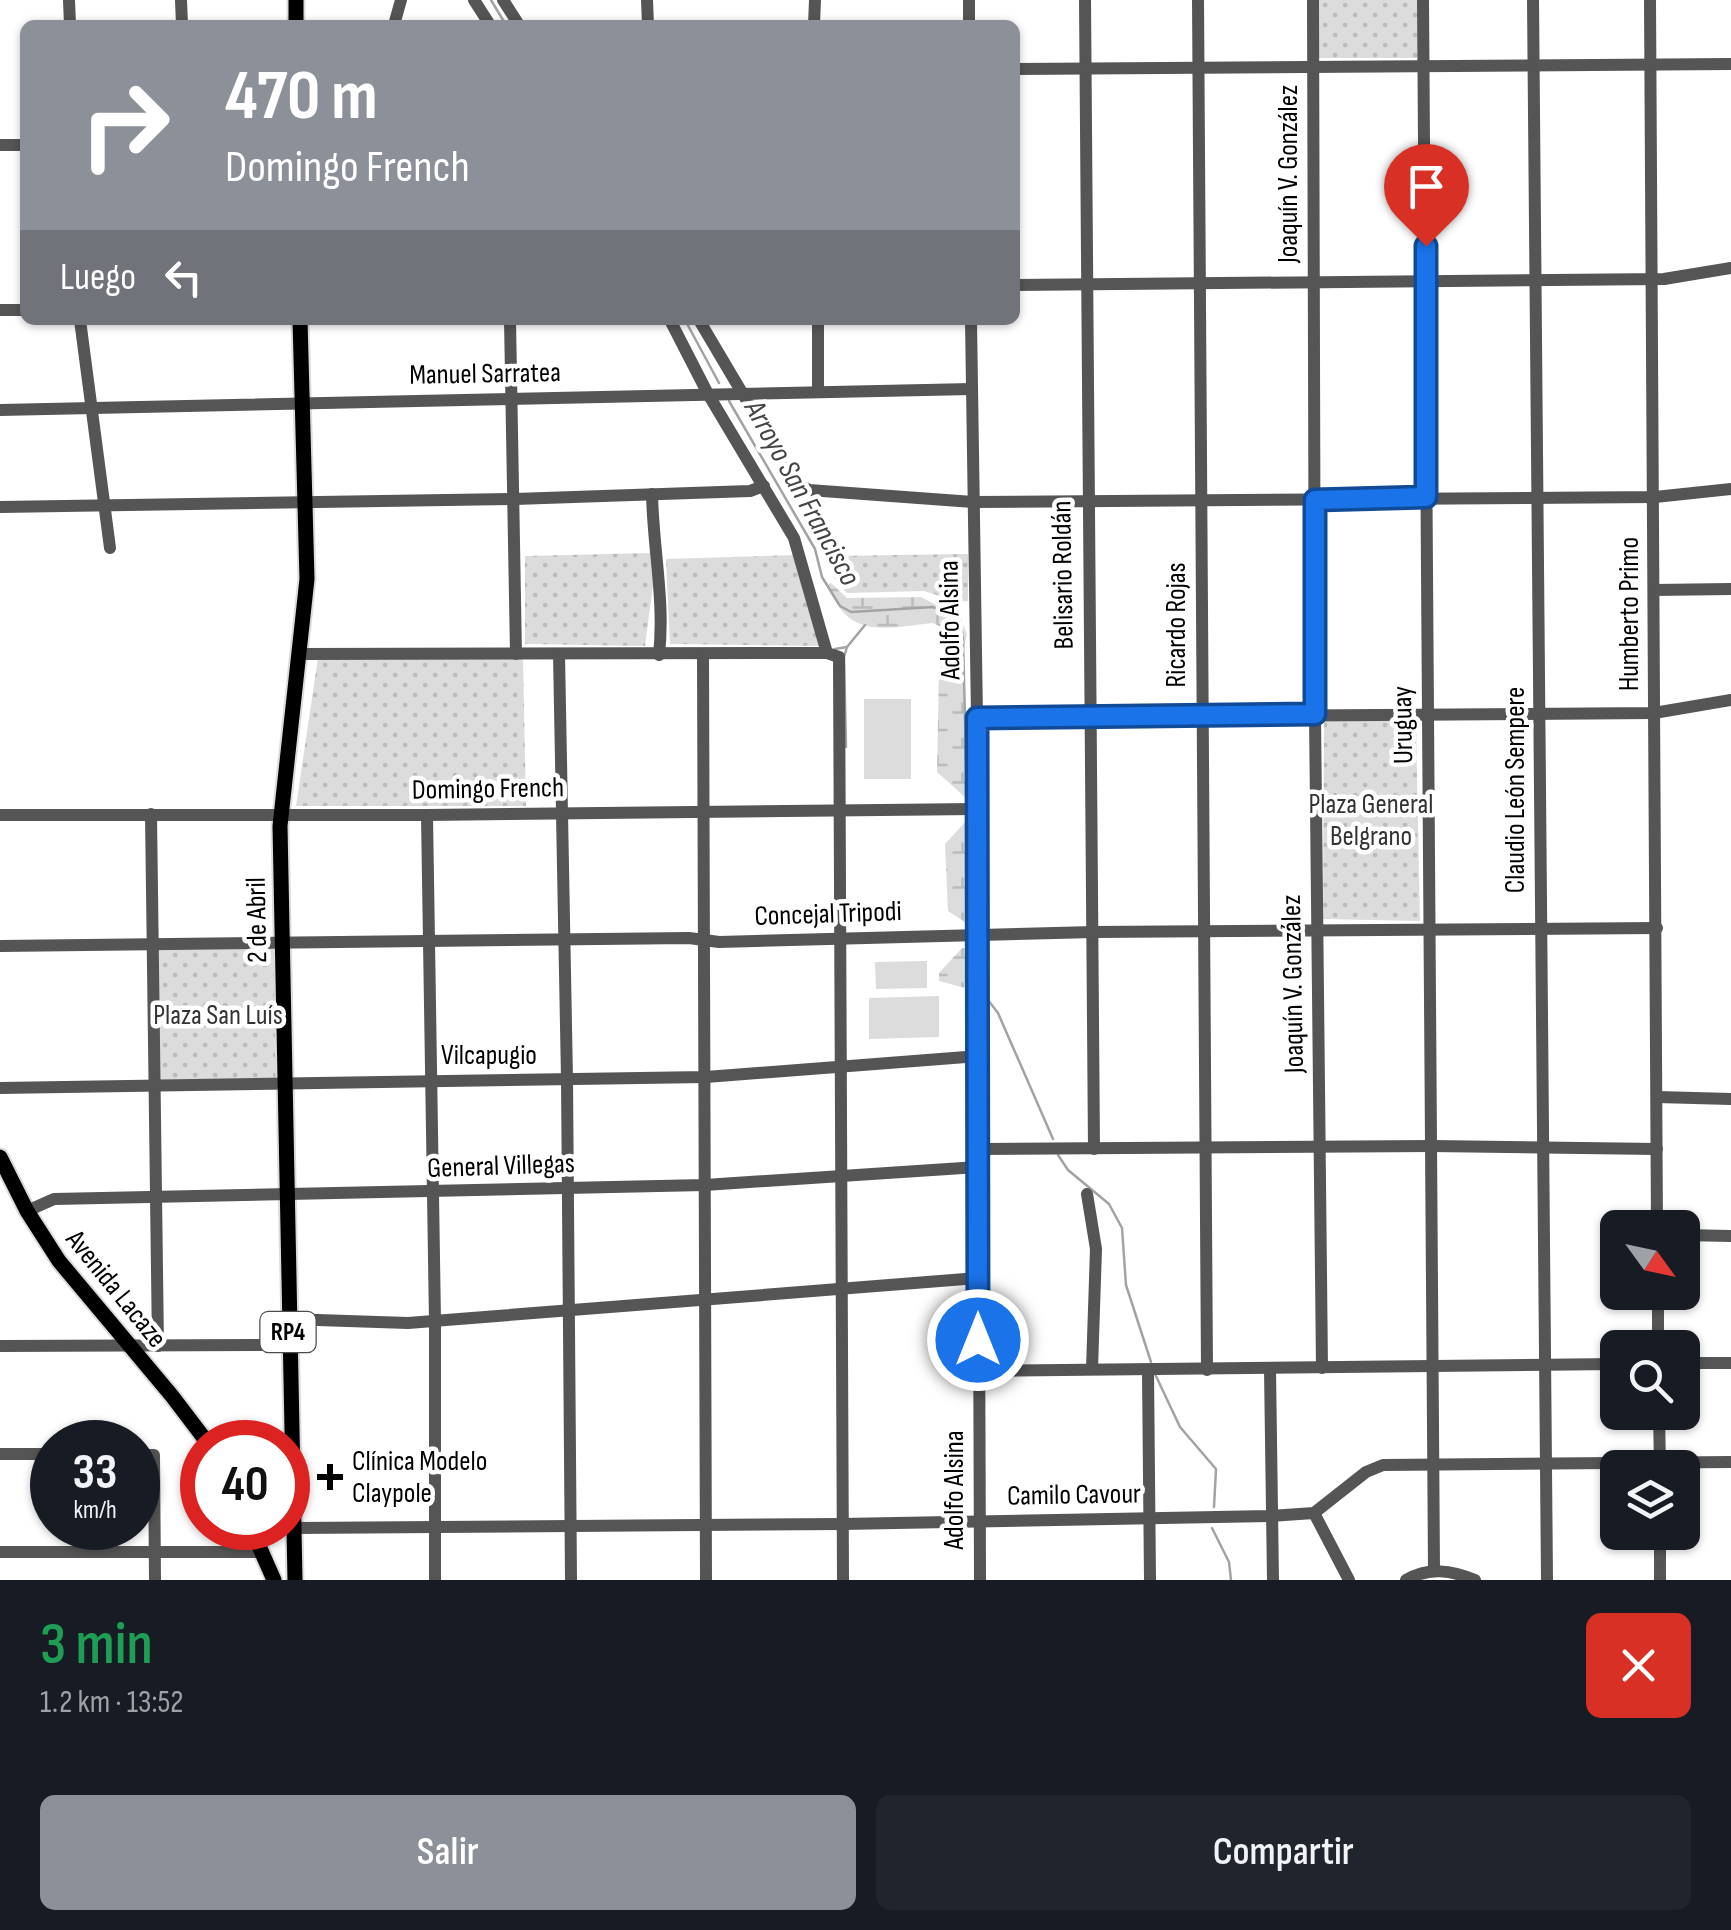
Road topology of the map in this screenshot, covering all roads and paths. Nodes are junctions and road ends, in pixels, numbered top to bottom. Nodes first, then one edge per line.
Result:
1 (1085, 0) edge
2 (1198, 0) edge
3 (1313, 0) edge
4 (1423, 0) edge
5 (1534, 0) edge
6 (1650, 0) edge
7 (1650, 64) junction
8 (1731, 64) edge
9 (1534, 65) junction
10 (1424, 66) junction
11 (1198, 67) junction
12 (1314, 67) junction
13 (1020, 69) edge
14 (1086, 69) junction
15 (1731, 268) edge
16 (1536, 280) junction
17 (1652, 280) junction
18 (1313, 282) junction
19 (1426, 282) junction
20 (1200, 283) junction
21 (1020, 284) edge
22 (1087, 284) junction
23 (81, 325) edge
24 (300, 325) edge
25 (510, 325) edge
26 (673, 325) edge
27 (703, 325) edge
28 (818, 325) edge
29 (971, 325) edge
30 (972, 389) junction
31 (818, 392) junction
32 (737, 393) junction
33 (711, 394) junction
34 (512, 398) junction
35 (303, 404) junction
36 (91, 408) junction
37 (0, 410) edge
38 (764, 486) junction
39 (1731, 489) edge
40 (652, 494) junction
41 (1426, 497) junction
42 (1655, 497) junction
43 (1538, 498) junction
44 (515, 499) junction
45 (1201, 499) junction
46 (1315, 500) junction
47 (305, 501) junction
48 (1088, 501) junction
49 (973, 502) junction
50 (105, 506) junction
51 (0, 507) edge
52 (110, 548) dead end
53 (1731, 589) edge
54 (1654, 590) junction
55 (827, 652) junction
56 (300, 654) junction
57 (516, 654) junction
58 (559, 654) junction
59 (702, 654) junction
60 (660, 655) junction
61 (1731, 700) edge
62 (1540, 713) junction
63 (1654, 713) junction
64 (1315, 714) junction
65 (1428, 714) junction
66 (1090, 716) junction
67 (1202, 716) junction
68 (977, 718) junction
69 (839, 808) junction
70 (706, 810) junction
71 (976, 810) junction
72 (562, 813) junction
73 (151, 814) junction
74 (0, 815) edge
75 (426, 815) junction
76 (280, 816) junction
77 (1657, 928) junction
78 (1428, 930) junction
79 (1541, 930) junction
80 (1094, 932) junction
81 (1204, 932) junction
82 (1317, 932) junction
83 (976, 935) junction
84 (839, 939) junction
85 (704, 940) junction
86 (564, 941) junction
87 (429, 942) junction
88 (152, 945) junction
89 (283, 945) junction
90 (0, 946) edge
91 (978, 1056) junction
92 (840, 1066) junction
93 (706, 1076) junction
94 (567, 1079) junction
95 (431, 1080) junction
96 (283, 1084) junction
97 (153, 1086) junction
98 (0, 1088) edge
99 (1657, 1097) junction
100 (1731, 1099) edge
101 (1432, 1146) junction
102 (1320, 1147) junction
103 (1544, 1147) junction
104 (978, 1149) junction
105 (1094, 1149) junction
106 (1205, 1149) junction
107 (1657, 1149) junction
108 (0, 1158) edge
109 (978, 1167) junction
110 (841, 1175) junction
111 (705, 1186) junction
112 (567, 1189) junction
113 (430, 1194) junction
114 (1087, 1194) dead end
115 (285, 1195) junction
116 (154, 1197) junction
117 (1658, 1210) edge
118 (27, 1211) junction
119 (1700, 1235) edge
120 (1731, 1236) edge
121 (978, 1278) junction
122 (841, 1288) junction
123 (706, 1300) junction
124 (568, 1311) junction
125 (288, 1319) junction
126 (434, 1321) junction
127 (288, 1345) junction
128 (0, 1346) edge
129 (128, 1346) junction
130 (158, 1346) junction
131 (1731, 1362) edge
132 (1700, 1363) edge
133 (1600, 1364) edge
134 (1434, 1366) junction
135 (1546, 1366) junction
136 (1322, 1368) junction
137 (1270, 1369) junction
138 (1092, 1370) junction
139 (1153, 1370) junction
140 (1207, 1370) junction
141 (979, 1371) junction
142 (190, 1420) edge
143 (290, 1420) edge
144 (0, 1454) edge
145 (30, 1454) edge
146 (1731, 1462) edge
147 (1546, 1463) junction
148 (1700, 1463) edge
149 (1432, 1464) junction
150 (1600, 1464) edge
151 (1314, 1513) junction
152 (1270, 1516) junction
153 (1149, 1520) junction
154 (979, 1521) junction
155 (842, 1524) junction
156 (706, 1525) junction
157 (434, 1527) junction
158 (570, 1527) junction
159 (310, 1528) edge
160 (294, 1550) edge
161 (1660, 1550) edge
162 (0, 1552) edge
163 (155, 1552) junction
164 (263, 1552) joint
165 (1434, 1570) junction
166 (156, 1580) edge
167 (274, 1580) edge
168 (294, 1580) edge
169 (435, 1580) edge
170 (571, 1580) edge
171 (706, 1580) edge
172 (843, 1580) edge
173 (980, 1580) edge
174 (1150, 1580) edge
175 (1273, 1580) edge
176 (1348, 1580) edge
177 (1406, 1580) edge
178 (1475, 1580) edge
179 (1547, 1580) edge
180 (1660, 1580) edge

1 - 14 street, Belisario Roldán
2 - 11 street, Ricardo Rojas
3 - 12 street, Joaquín V. González
4 - 10 street, Uruguay
5 - 9 street, Claudio León Sempere
6 - 7 street, Humberto Primo
7 - 8 street
7 - 9 street
7 - 17 street, Humberto Primo
9 - 10 street
9 - 16 street, Claudio León Sempere
10 - 12 street
10 - 19 street, Uruguay
11 - 12 street
11 - 14 street
11 - 20 street, Ricardo Rojas
12 - 18 street, Joaquín V. González
13 - 14 street
14 - 22 street, Belisario Roldán
15 - 17 street
16 - 17 street
16 - 19 street
16 - 43 street, Claudio León Sempere
17 - 42 street, Humberto Primo
18 - 19 street
18 - 20 street
18 - 46 street, Joaquín V. González
19 - 41 street, Uruguay
20 - 22 street
20 - 45 street, Ricardo Rojas
21 - 22 street
22 - 48 street, Belisario Roldán
23 - 36 street
24 - 35 main road, 2 de Abril / RP4
25 - 34 street
26 - 33 street
27 - 32 street
28 - 31 street
29 - 30 street, Adolfo Alsina
30 - 31 street, Manuel Sarratea
30 - 49 street, Adolfo Alsina
31 - 32 street, Manuel Sarratea
32 - 33 street, Manuel Sarratea
32 - 49 street
33 - 34 street, Manuel Sarratea
33 - 38 street
34 - 35 street, Manuel Sarratea
34 - 44 street
35 - 36 street, Manuel Sarratea
35 - 47 main road, 2 de Abril / RP4
36 - 37 street, Manuel Sarratea
36 - 50 street
38 - 40 street
38 - 55 street
39 - 42 street
40 - 44 street
40 - 60 street
41 - 43 street
41 - 46 street
41 - 65 street, Uruguay
42 - 43 street
42 - 54 street, Humberto Primo
43 - 62 street, Claudio León Sempere
44 - 47 street
44 - 57 street
45 - 46 street
45 - 48 street
45 - 67 street, Ricardo Rojas
46 - 64 street, Joaquín V. González
47 - 50 street
47 - 56 main road, 2 de Abril / RP4
48 - 49 street
48 - 66 street, Belisario Roldán
49 - 68 street, Adolfo Alsina
50 - 51 street
50 - 52 street
53 - 54 street
54 - 63 street, Humberto Primo
55 - 59 street
55 - 69 street
56 - 57 street
56 - 76 main road, 2 de Abril / RP4
57 - 58 street
58 - 60 street
58 - 72 street
59 - 60 street
59 - 70 street
61 - 63 street
62 - 63 street
62 - 65 street
62 - 79 street, Claudio León Sempere
63 - 77 street, Humberto Primo
64 - 65 street
64 - 67 street
64 - 82 street, Joaquín V. González
65 - 78 street, Uruguay
66 - 67 street
66 - 68 street
66 - 80 street, Belisario Roldán
67 - 81 street, Ricardo Rojas
68 - 71 street, Adolfo Alsina
69 - 70 street, Domingo French
69 - 71 street, Domingo French
69 - 84 street
70 - 72 street, Domingo French
70 - 85 street
71 - 83 street, Adolfo Alsina
72 - 75 street, Domingo French
72 - 86 street
73 - 74 street, Domingo French
73 - 76 street, Domingo French
73 - 88 street
75 - 76 street, Domingo French
75 - 87 street
76 - 89 main road, 2 de Abril / RP4
77 - 79 street, Concejal Tripodi
77 - 99 street, Humberto Primo
78 - 79 street, Concejal Tripodi
78 - 82 street, Concejal Tripodi
78 - 101 street, Uruguay
79 - 103 street, Claudio León Sempere
80 - 81 street, Concejal Tripodi
80 - 83 street, Concejal Tripodi
80 - 105 street, Belisario Roldán
81 - 82 street, Concejal Tripodi
81 - 106 street, Ricardo Rojas
82 - 102 street, Joaquín V. González
83 - 84 street, Concejal Tripodi
83 - 91 street, Adolfo Alsina
84 - 85 street, Concejal Tripodi
84 - 92 street
85 - 86 street, Concejal Tripodi
85 - 93 street
86 - 87 street, Concejal Tripodi
86 - 94 street
87 - 89 street, Concejal Tripodi
87 - 95 street
88 - 89 street, Concejal Tripodi
88 - 90 street, Concejal Tripodi
88 - 97 street
89 - 96 main road, 2 de Abril / RP4
91 - 92 street, Vilcapugio
91 - 104 street, Adolfo Alsina
92 - 93 street, Vilcapugio
92 - 110 street
93 - 94 street, Vilcapugio
93 - 111 street
94 - 95 street, Vilcapugio
94 - 112 street
95 - 96 street, Vilcapugio
95 - 113 street
96 - 97 street, Vilcapugio
96 - 115 main road, 2 de Abril / RP4
97 - 98 street, Vilcapugio
97 - 116 street
99 - 100 street
99 - 107 street, Humberto Primo
101 - 102 street
101 - 103 street
101 - 134 street, Uruguay
102 - 106 street
102 - 136 street, Joaquín V. González
103 - 107 street
103 - 135 street, Claudio León Sempere
104 - 105 street
104 - 109 street, Adolfo Alsina
105 - 106 street
106 - 140 street, Ricardo Rojas
107 - 117 street, Humberto Primo
108 - 118 main road, Avenida Lacaze
109 - 110 street, General Villegas
109 - 121 street, Adolfo Alsina
110 - 111 street, General Villegas
110 - 122 street
111 - 112 street, General Villegas
111 - 123 street
112 - 113 street, General Villegas
112 - 124 street
113 - 115 street, General Villegas
113 - 126 street
114 - 138 street
115 - 116 street, General Villegas
115 - 125 main road, 2 de Abril / RP4
116 - 118 street, General Villegas
116 - 130 street
118 - 129 main road, Avenida Lacaze
119 - 120 street
121 - 122 street
121 - 141 street, Adolfo Alsina
122 - 123 street
122 - 155 street
123 - 124 street
123 - 156 street
124 - 126 street
124 - 158 street
125 - 126 street
125 - 127 main road, 2 de Abril / RP4
126 - 157 street
127 - 130 street
127 - 143 main road, 2 de Abril / RP4
128 - 129 street
129 - 130 street
129 - 142 main road, Avenida Lacaze
131 - 132 street
133 - 135 street
134 - 135 street
134 - 136 street
134 - 149 street, Uruguay
135 - 147 street, Claudio León Sempere
136 - 137 street
137 - 140 street
137 - 152 street
138 - 139 street
138 - 141 street
139 - 140 street
139 - 153 street
141 - 154 street, Adolfo Alsina
144 - 145 street
146 - 148 street
147 - 149 street
147 - 150 street
147 - 179 street, Claudio León Sempere
149 - 151 street
149 - 165 street, Uruguay
151 - 152 street, Camilo Cavour
151 - 176 street
152 - 153 street, Camilo Cavour
152 - 175 street
153 - 154 street, Camilo Cavour
153 - 174 street
154 - 155 street, Camilo Cavour
154 - 173 street, Adolfo Alsina
155 - 156 street, Camilo Cavour
155 - 172 street
156 - 158 street, Camilo Cavour
156 - 171 street
157 - 158 street, Camilo Cavour
157 - 159 street, Camilo Cavour
157 - 169 street
158 - 170 street
160 - 168 main road, 2 de Abril / RP4
161 - 180 street
162 - 163 street
163 - 164 street
163 - 166 street
164 - 167 main road
165 - 177 street
165 - 178 street

